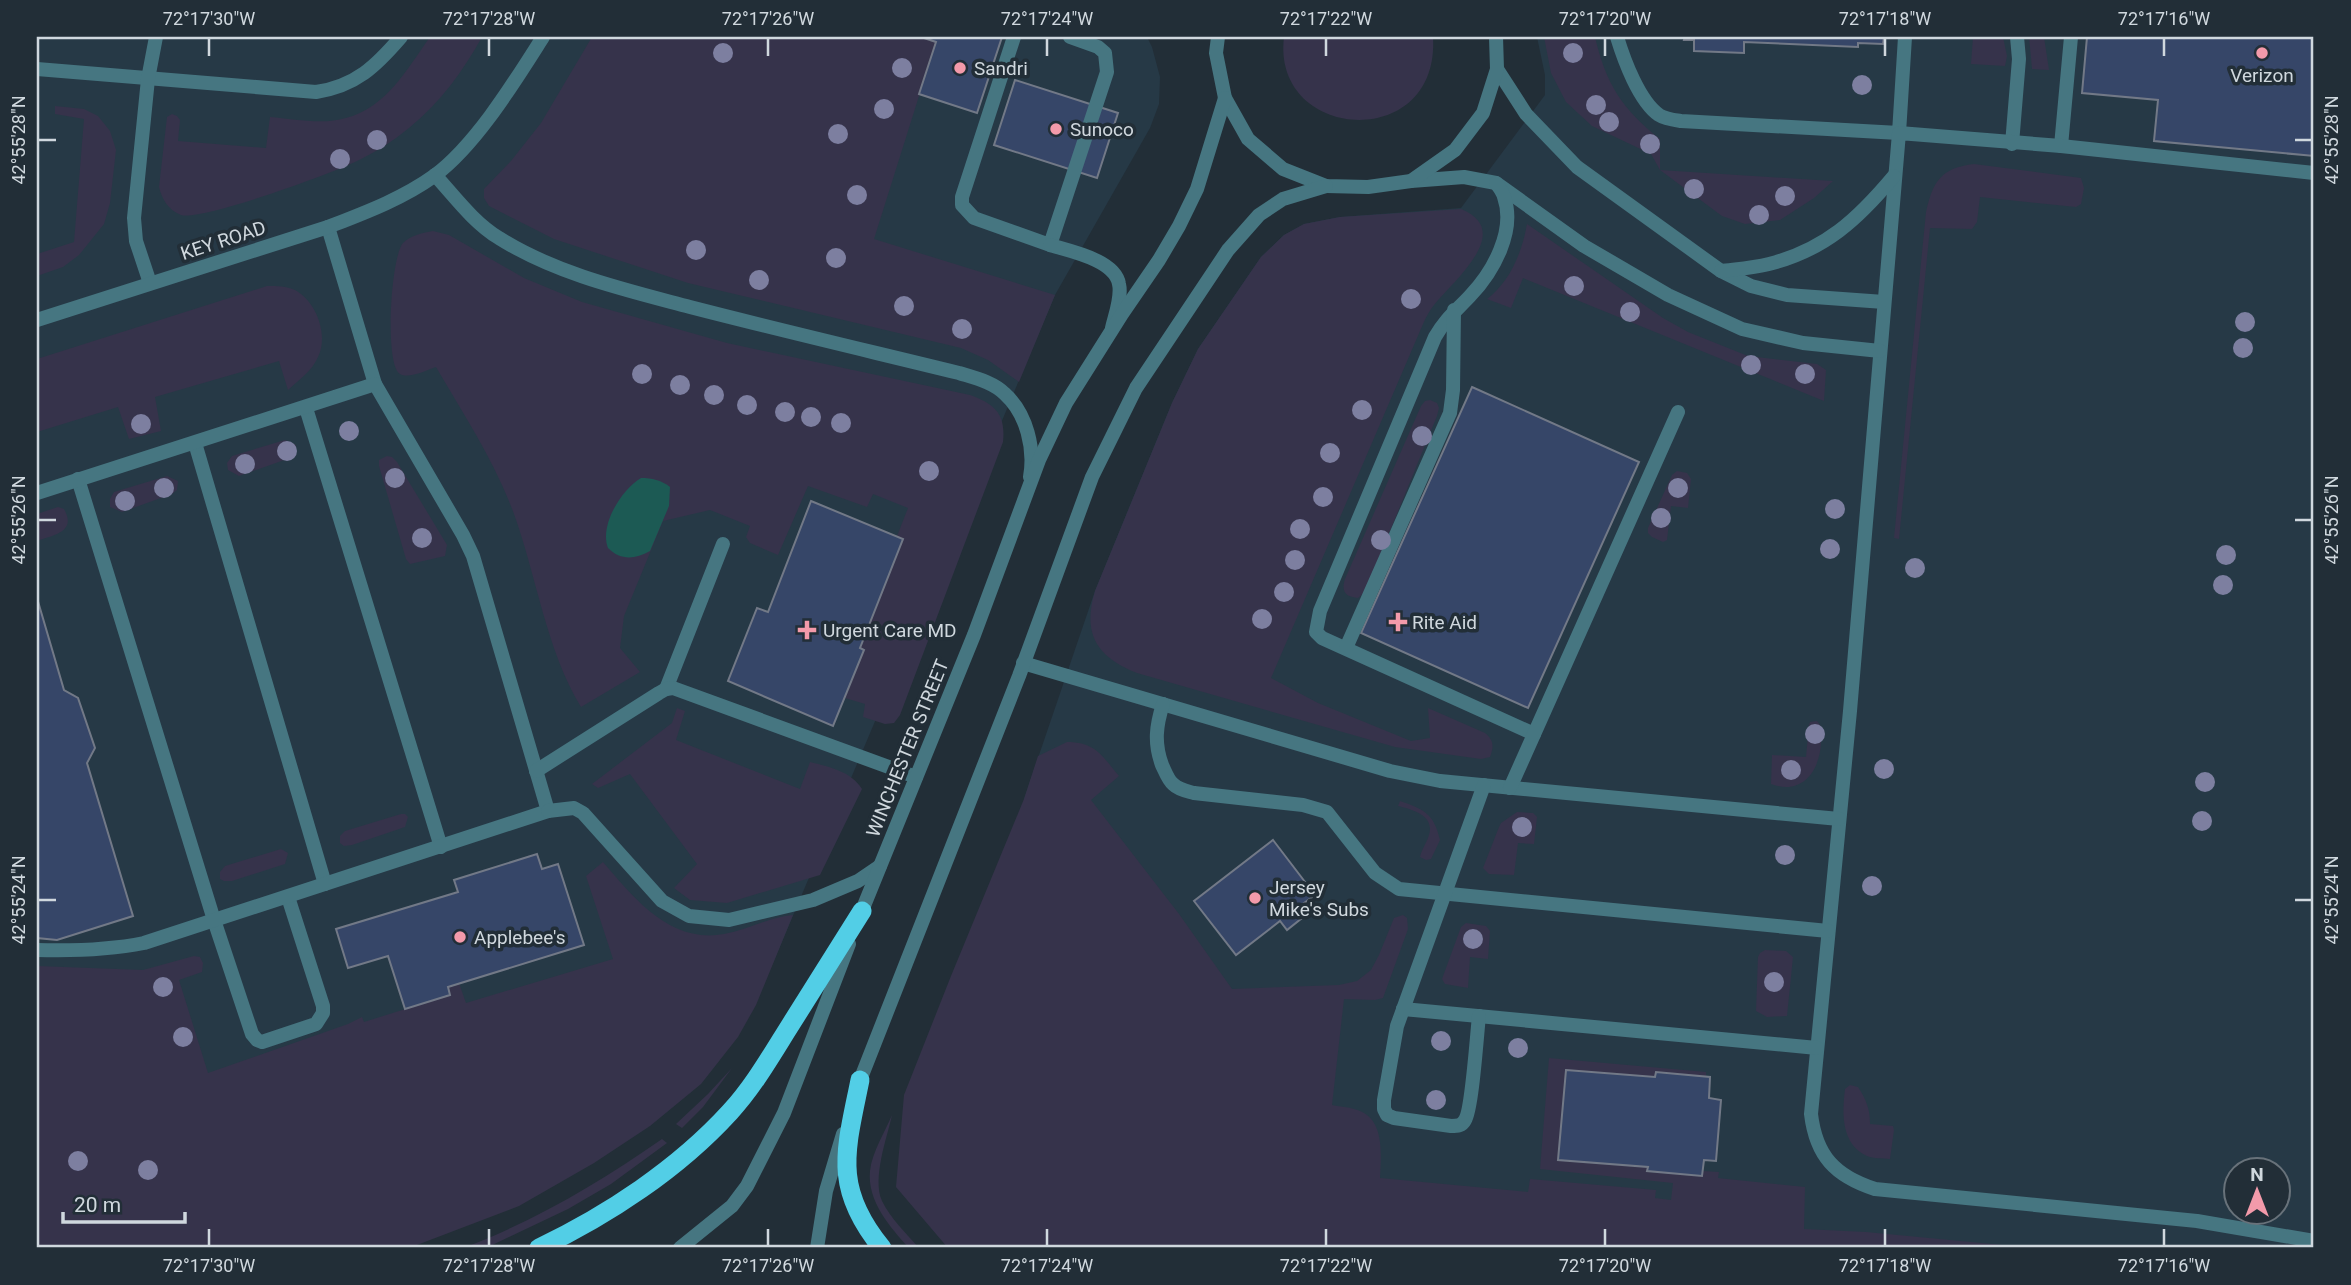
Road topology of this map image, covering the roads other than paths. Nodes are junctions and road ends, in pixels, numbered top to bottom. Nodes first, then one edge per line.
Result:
1 (156, 37) edge
2 (401, 37) edge
3 (543, 37) edge
4 (1014, 37) edge
5 (1070, 37) edge
6 (1207, 37) edge
7 (1218, 37) edge
8 (1496, 37) edge
9 (1617, 37) edge
10 (1905, 37) edge
11 (2017, 37) edge
12 (2071, 37) edge
13 (1216, 52) junction
14 (37, 69) edge
15 (1497, 69) junction
16 (148, 79) junction
17 (1225, 98) junction
18 (1899, 133) junction
19 (2012, 144) junction
20 (2061, 146) junction
21 (2314, 173) edge
22 (435, 175) junction
23 (1894, 176) junction
24 (1411, 181) junction
25 (1496, 183) junction
26 (1326, 186) junction
27 (328, 227) junction
28 (1050, 245) junction
29 (1721, 271) junction
30 (150, 283) junction
31 (1884, 302) junction
32 (1454, 310) junction
33 (37, 320) edge
34 (1112, 330) junction
35 (1880, 351) junction
36 (374, 384) junction
37 (306, 408) junction
38 (1678, 412) dead end
39 (195, 443) junction
40 (78, 479) junction
41 (1029, 487) junction
42 (37, 493) edge
43 (723, 544) dead end
44 (1346, 648) junction
45 (1023, 663) junction
46 (666, 689) junction
47 (1163, 704) junction
48 (1534, 734) junction
49 (536, 771) junction
50 (916, 777) junction
51 (1484, 785) junction
52 (1510, 788) junction
53 (548, 811) junction
54 (1839, 819) junction
55 (441, 847) junction
56 (880, 866) junction
57 (325, 884) junction
58 (1445, 894) junction
59 (288, 897) junction
60 (862, 911) junction
61 (214, 920) junction
62 (1828, 931) junction
63 (37, 950) edge
64 (1403, 1009) junction
65 (1479, 1016) junction
66 (1817, 1048) junction
67 (860, 1080) junction
68 (2314, 1241) edge
69 (539, 1248) edge
70 (680, 1248) edge
71 (817, 1248) edge
72 (882, 1248) edge

1 - 16 street
2 - 16 street
3 - 22 street, KEY ROAD
4 - 28 street
5 - 28 street
6 - 13 street
7 - 13 street
8 - 15 street
9 - 18 street
10 - 18 street
11 - 19 street
12 - 20 street
13 - 17 street
14 - 16 street
15 - 24 street
15 - 29 street
16 - 30 street
17 - 26 street
17 - 34 street, WINCHESTER STREET
18 - 19 street
18 - 23 street
19 - 20 street
20 - 21 street
22 - 27 street, KEY ROAD
22 - 41 street
23 - 29 street
23 - 31 street
24 - 25 street
24 - 26 street
25 - 32 street
25 - 35 street
26 - 45 street
27 - 30 street, KEY ROAD
27 - 36 street
28 - 34 street
29 - 31 street
30 - 33 street, KEY ROAD
31 - 35 street
32 - 44 street
32 - 44 street
34 - 41 street, WINCHESTER STREET
35 - 54 street
36 - 37 street
36 - 49 street
37 - 39 street
37 - 55 street
38 - 48 street
39 - 40 street
39 - 57 street
40 - 42 street
40 - 61 street
41 - 50 street, WINCHESTER STREET
43 - 46 street
44 - 48 street
45 - 47 street
45 - 67 street
46 - 49 street
46 - 50 street
47 - 51 street
47 - 58 street
48 - 52 street
49 - 53 street
50 - 56 street, WINCHESTER STREET
51 - 52 street
51 - 58 street
52 - 54 street
53 - 55 street
53 - 56 street
54 - 62 street
55 - 57 street
56 - 60 street, WINCHESTER STREET
57 - 59 street
58 - 62 street
58 - 64 street
59 - 61 street
59 - 61 street
60 - 69 highway
60 - 70 street, WINCHESTER STREET
61 - 63 street
62 - 66 street
64 - 65 street
64 - 65 street
65 - 66 street
66 - 68 street
67 - 71 street
67 - 72 highway

